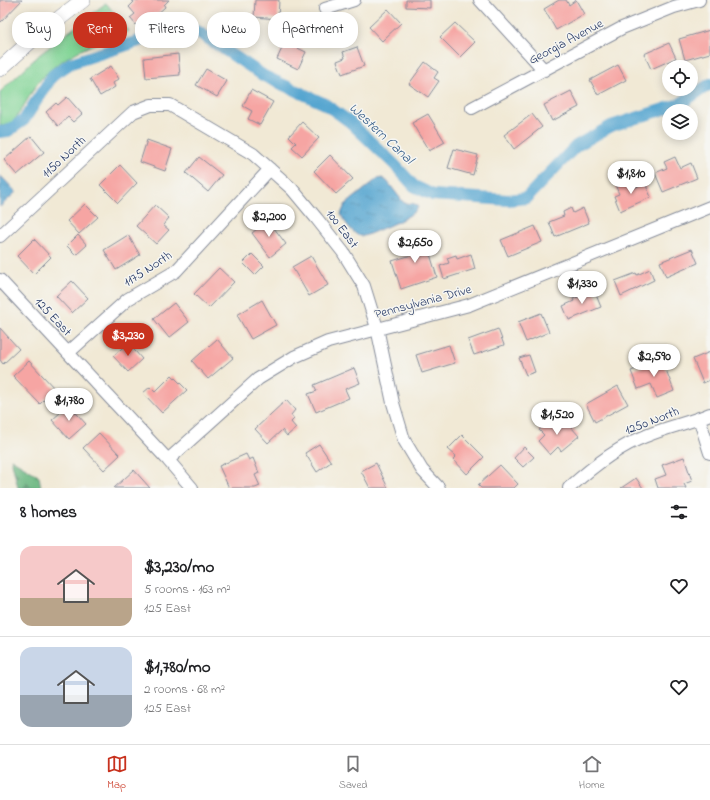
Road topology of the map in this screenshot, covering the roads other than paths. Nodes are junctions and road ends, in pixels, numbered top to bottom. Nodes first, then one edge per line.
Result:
1 (83, 0) edge
2 (354, 0) edge
3 (480, 0) edge
4 (699, 0) edge
5 (672, 3) edge
6 (324, 9) dead end
7 (0, 69) edge
8 (544, 70) junction
9 (151, 105) joint
10 (472, 108) dead end
11 (270, 169) junction
12 (710, 207) edge
13 (0, 236) edge
14 (0, 280) edge
15 (377, 328) junction
16 (68, 353) junction
17 (704, 416) edge
18 (710, 453) edge
19 (168, 460) junction
20 (192, 488) edge
21 (438, 488) edge
22 (569, 488) edge

1 - 7 street
2 - 6 street
3 - 8 street
4 - 5 street, Georgia Avenue
5 - 8 street, Georgia Avenue
8 - 10 street, Georgia Avenue
9 - 11 street, 100 East
9 - 13 street, 1150 North
11 - 15 street, 100 East
11 - 16 street, 1175 North
12 - 15 street, Pennsylvania Drive
14 - 16 street, 125 East
15 - 19 street, Pennsylvania Drive
15 - 21 street, 100 East
16 - 19 street, 125 East
17 - 18 street
17 - 22 street, 1250 North
19 - 20 street, 125 East

